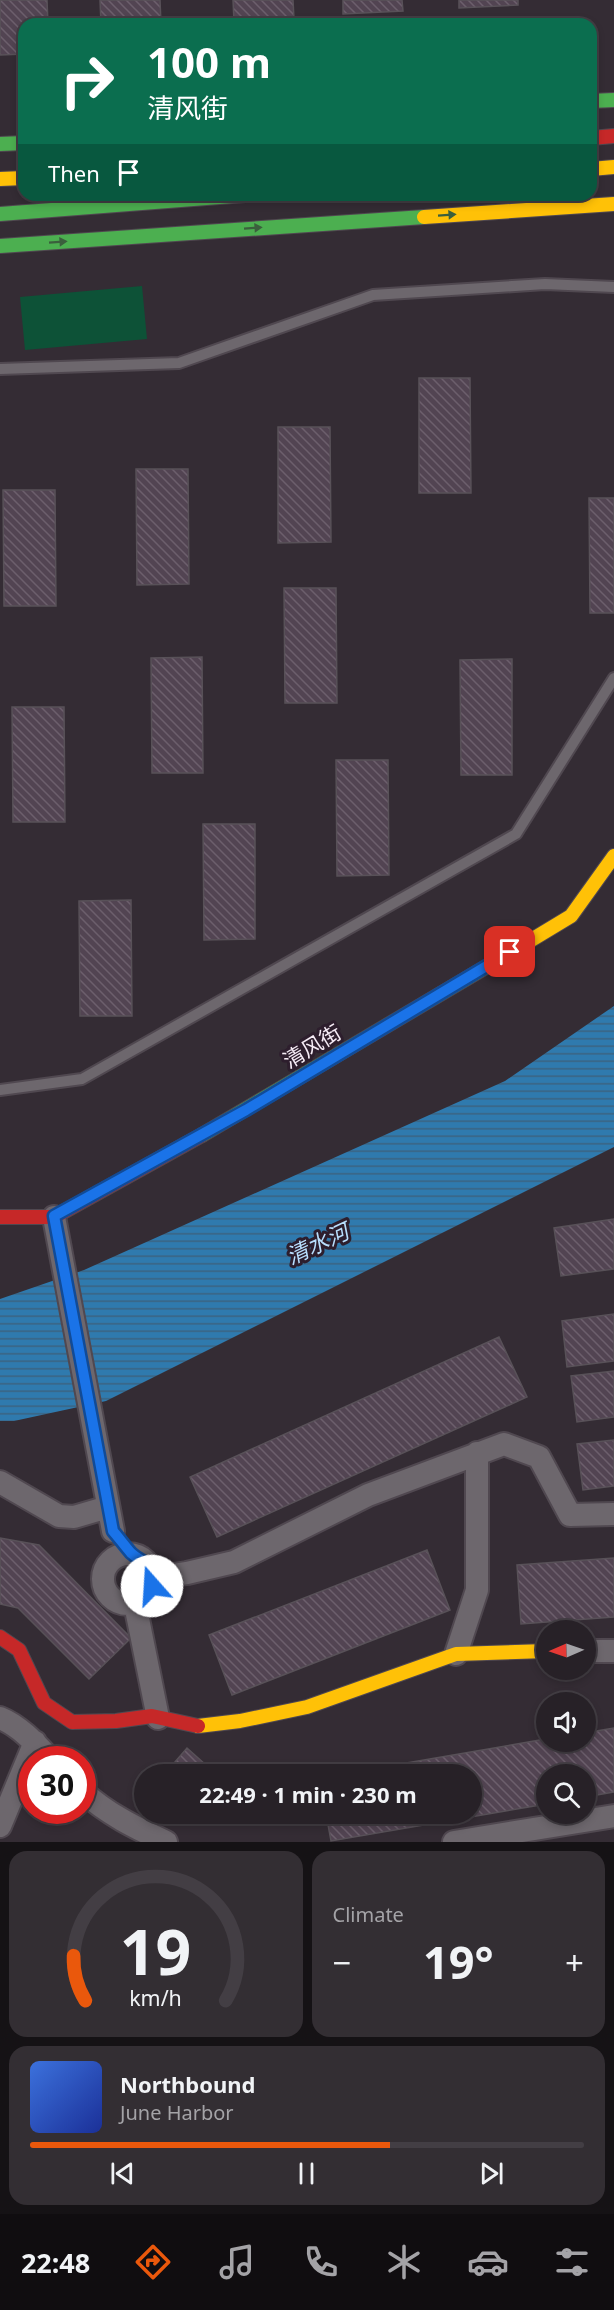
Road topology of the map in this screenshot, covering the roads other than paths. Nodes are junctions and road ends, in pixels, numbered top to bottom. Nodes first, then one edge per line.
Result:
1 (614, 100) edge
2 (597, 101) edge
3 (614, 136) edge
4 (597, 137) edge
5 (18, 142) edge
6 (0, 144) edge
7 (614, 167) edge
8 (597, 168) edge
9 (18, 178) edge
10 (0, 179) edge
11 (167, 201) edge
12 (614, 204) edge
13 (0, 214) edge
14 (0, 246) edge
15 (614, 287) edge
16 (0, 369) edge
17 (614, 678) edge
18 (614, 856) edge
19 (0, 1090) edge
20 (54, 1216) junction
21 (0, 1217) edge
22 (477, 1453) junction
23 (0, 1482) edge
24 (108, 1507) junction
25 (614, 1514) edge
26 (113, 1531) junction
27 (132, 1554) junction
28 (109, 1562) junction
29 (153, 1578) junction
30 (135, 1604) junction
31 (0, 1637) edge
32 (536, 1651) edge
33 (596, 1651) edge
34 (614, 1651) edge
35 (456, 1654) junction
36 (0, 1718) edge
37 (158, 1718) junction
38 (35, 1742) junction
39 (39, 1746) edge
40 (96, 1804) edge
41 (614, 1816) edge
42 (0, 1826) edge
43 (165, 1842) edge
44 (454, 1842) edge

1 - 2 street
3 - 4 street
5 - 6 street
7 - 8 street
9 - 10 street
11 - 13 street
14 -> 12 street
15 - 16 lane
17 - 19 lane
18 - 20 street, 清风街
20 - 21 street, 清风街
20 - 24 street
22 - 25 street
22 - 29 street
22 - 35 street
23 - 24 street
24 - 26 street
26 - 27 street
26 - 28 street
27 - 28 street
27 - 29 street
28 - 30 street
29 - 30 street
30 - 37 street
31 - 37 street
32 - 35 street
33 - 34 street
35 - 37 street
36 - 38 street
38 - 39 street
38 - 42 street
40 - 43 street
41 - 44 street

